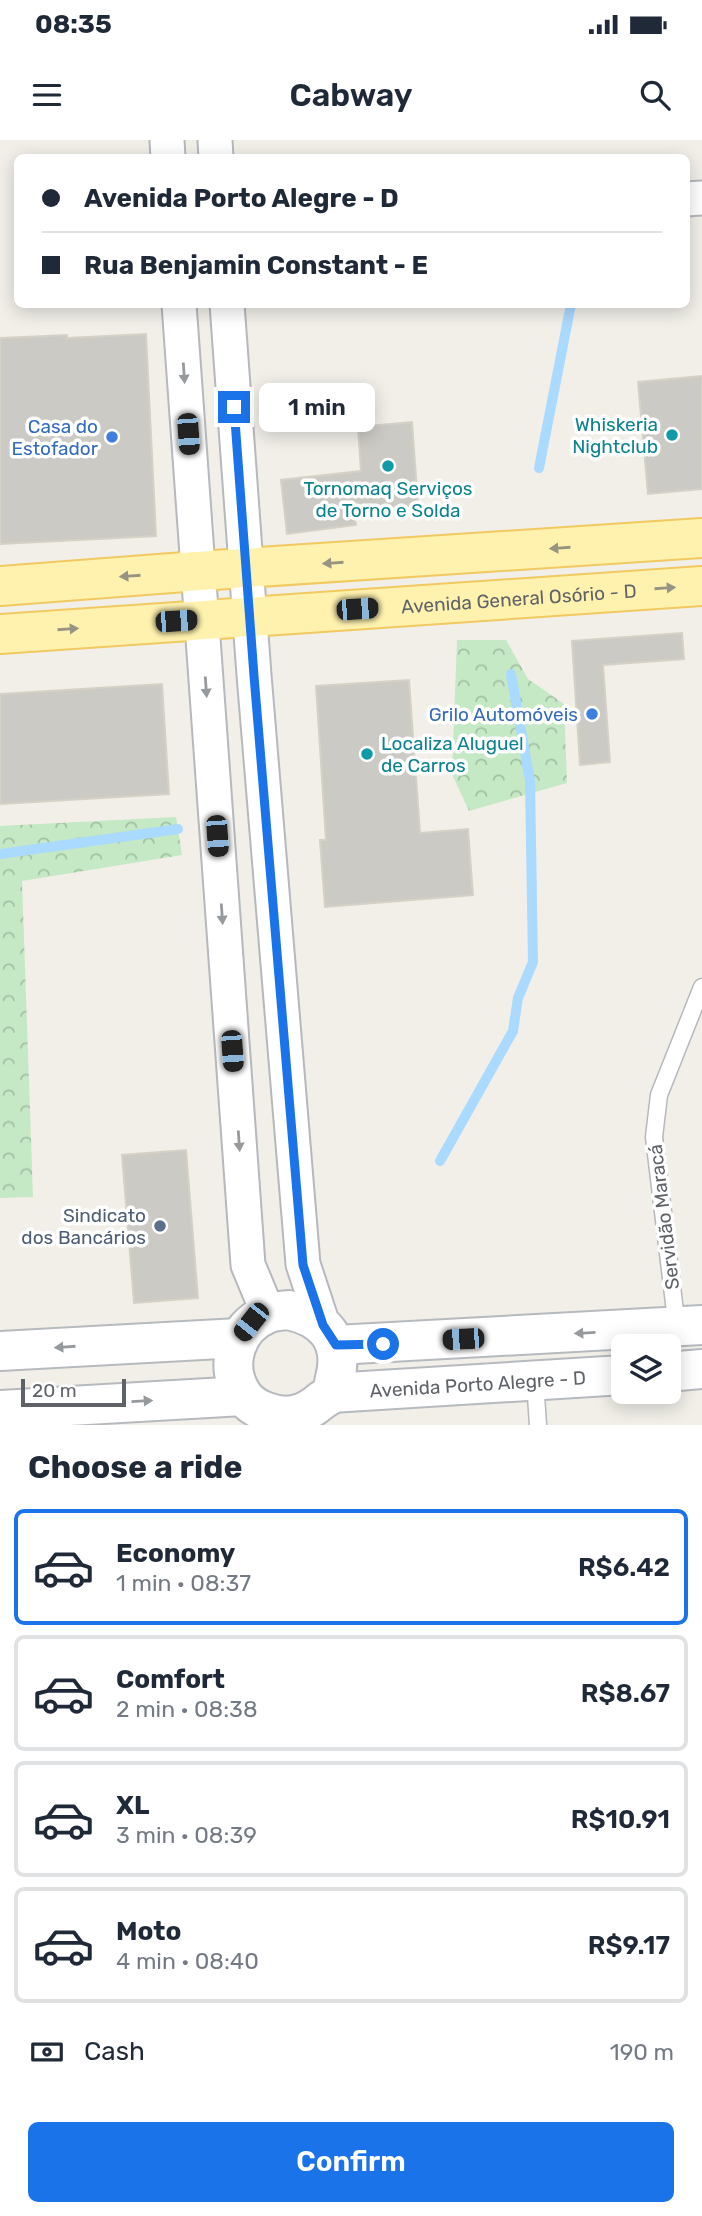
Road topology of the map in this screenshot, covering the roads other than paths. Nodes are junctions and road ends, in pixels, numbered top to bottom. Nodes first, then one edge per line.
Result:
1 (179, 308) edge
2 (227, 308) edge
3 (702, 538) edge
4 (247, 568) junction
5 (198, 571) junction
6 (0, 586) edge
7 (702, 586) edge
8 (250, 616) junction
9 (201, 619) junction
10 (0, 634) edge
11 (702, 987) edge
12 (268, 1313) junction
13 (690, 1327) edge
14 (329, 1335) junction
15 (239, 1338) junction
16 (0, 1351) edge
17 (702, 1369) edge
18 (681, 1371) edge
19 (611, 1376) edge
20 (535, 1381) junction
21 (325, 1405) edge
22 (0, 1409) edge
23 (257, 1411) edge
24 (538, 1425) edge

1 -> 5 street
2 - 4 street
3 -> 4 main road
4 - 5 main road
4 - 8 street
5 -> 6 main road
5 - 9 street
8 -> 7 main road, Avenida General Osório - D
8 - 9 main road, Avenida General Osório - D
8 - 14 street
10 -> 9 main road, Avenida General Osório - D
9 -> 12 street
11 - 13 lane, Servidão Maracá
12 - 14 street
12 - 15 street
13 -> 14 street
14 - 21 street
15 -> 16 street
15 - 23 street
17 - 18 street
19 - 20 street, Avenida Porto Alegre - D
20 - 21 street, Avenida Porto Alegre - D
20 - 24 lane
21 - 23 street
22 -> 23 street

